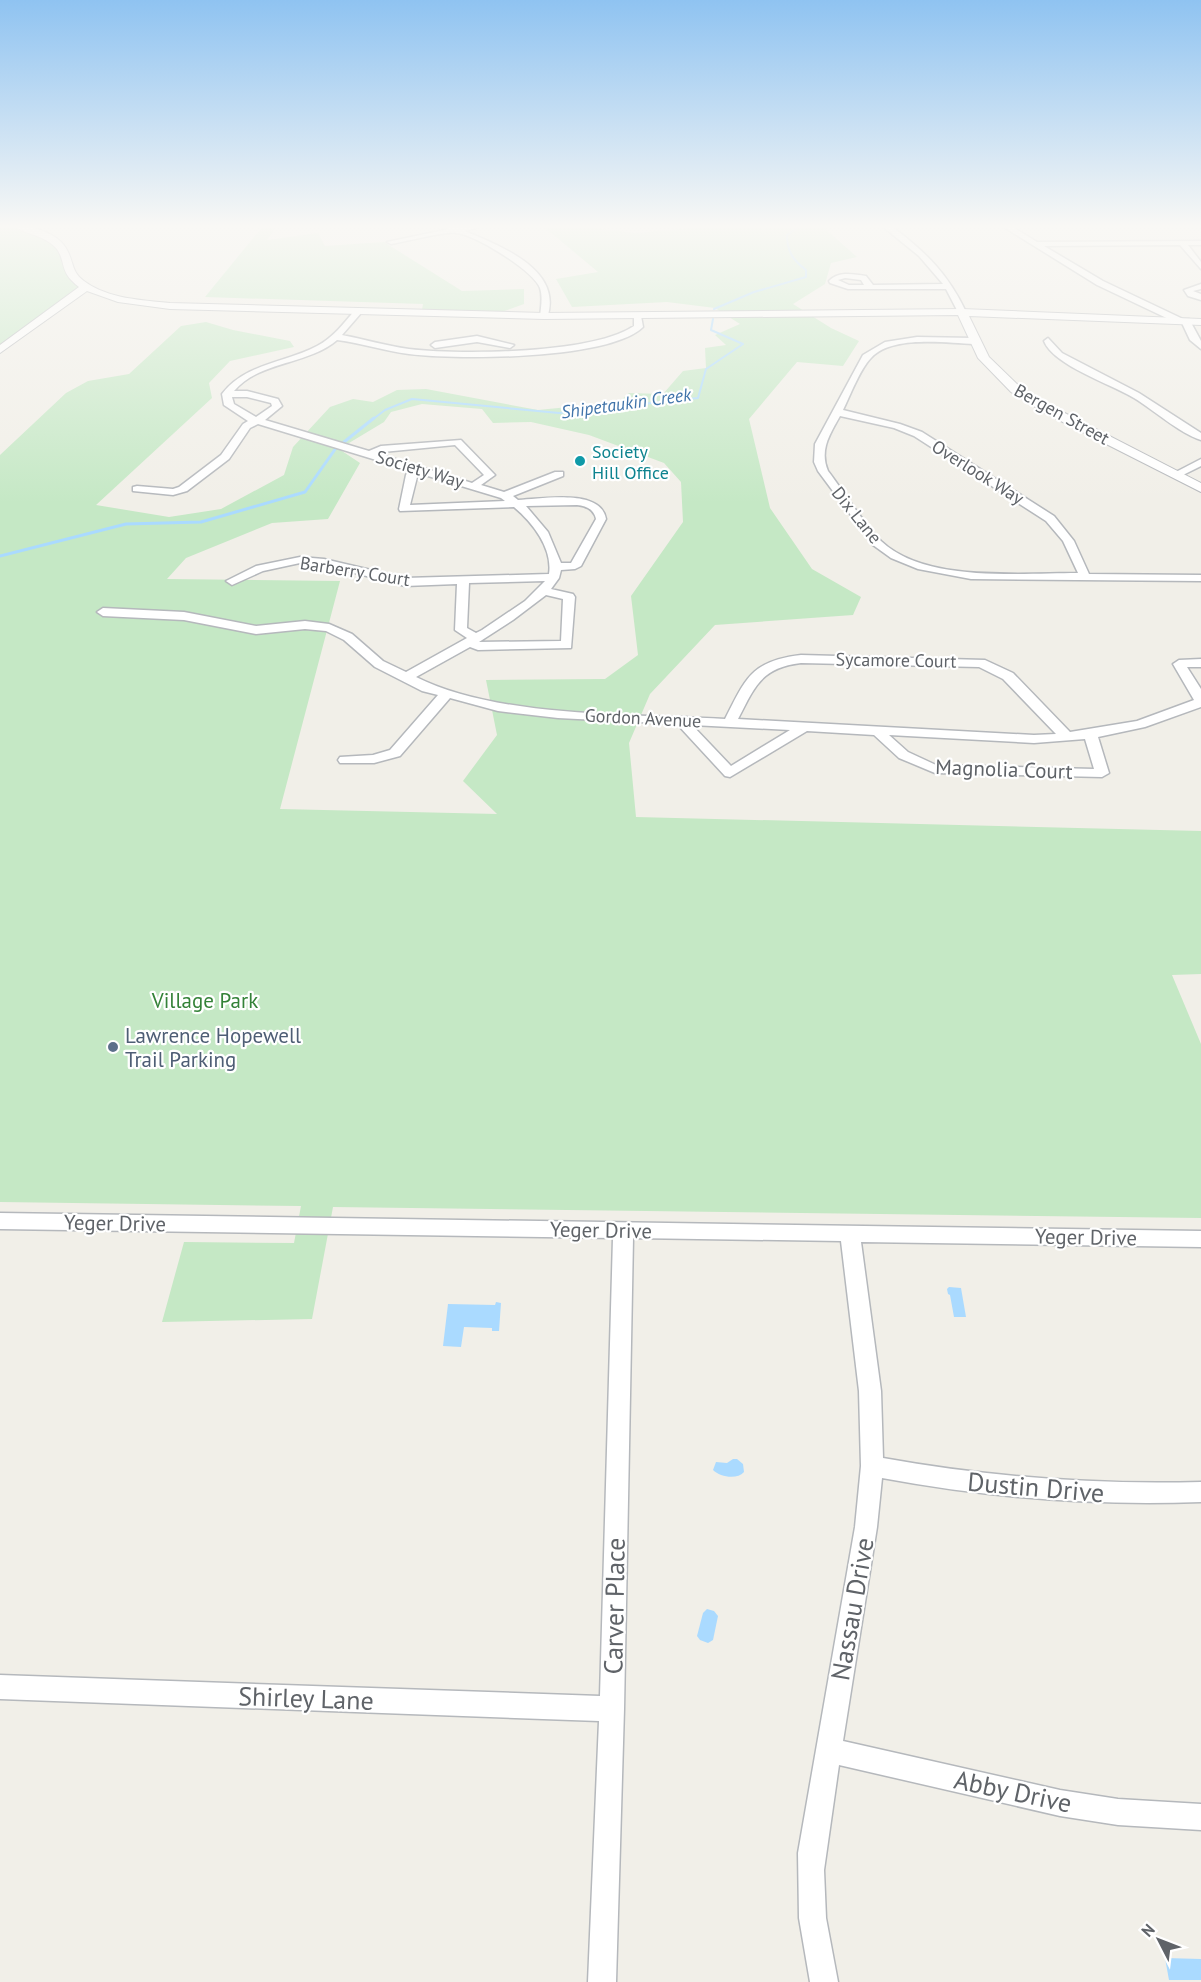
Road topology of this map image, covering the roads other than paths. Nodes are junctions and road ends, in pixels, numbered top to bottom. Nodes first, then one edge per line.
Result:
1 (43, 318) edge
2 (352, 318) edge
3 (638, 318) edge
4 (965, 318) edge
5 (1121, 318) edge
6 (1178, 318) edge
7 (1183, 321) junction
8 (1201, 322) edge
9 (335, 337) junction
10 (974, 341) junction
11 (1048, 341) dead end
12 (1201, 346) edge
13 (0, 350) edge
14 (228, 394) junction
15 (837, 412) junction
16 (258, 421) junction
17 (1201, 437) edge
18 (371, 454) junction
19 (1201, 462) edge
20 (417, 468) junction
21 (559, 474) dead end
22 (1177, 474) junction
23 (475, 485) junction
24 (1201, 488) edge
25 (137, 489) dead end
26 (505, 496) junction
27 (520, 505) junction
28 (555, 572) junction
29 (1085, 577) junction
30 (1201, 578) edge
31 (463, 580) junction
32 (232, 581) dead end
33 (545, 591) junction
34 (103, 612) dead end
35 (471, 639) junction
36 (1201, 663) edge
37 (405, 678) junction
38 (446, 694) junction
39 (1201, 701) edge
40 (681, 721) junction
41 (729, 723) junction
42 (804, 728) junction
43 (879, 732) junction
44 (1091, 735) junction
45 (1067, 737) junction
46 (345, 760) dead end
47 (0, 1221) edge
48 (623, 1230) junction
49 (850, 1233) junction
50 (1201, 1239) edge
51 (872, 1466) junction
52 (1201, 1492) edge
53 (0, 1687) edge
54 (612, 1709) junction
55 (828, 1750) junction
56 (1201, 1817) edge
57 (602, 1982) edge
58 (824, 1982) edge

1 - 13 street
2 - 9 street
3 - 9 street
4 - 10 street, Bergen Street
5 - 7 street
6 - 7 street
7 - 8 street
7 - 12 street
9 - 14 street
10 - 15 street, Dix Lane
10 - 22 street, Bergen Street
11 - 17 street
14 - 16 street, Society Way
14 - 16 street
15 - 29 street, Overlook Way
15 - 29 street, Dix Lane
16 - 18 street, Society Way
16 - 25 street
18 - 20 street, Society Way
18 - 23 street
19 - 22 street
20 - 23 street, Society Way
20 - 27 street
21 - 26 street
22 - 24 street, Bergen Street
23 - 26 street, Society Way
26 - 27 street, Society Way
27 - 28 street, Society Way
27 - 28 street
28 - 31 street, Barberry Court
28 - 33 street
29 - 30 street, Dix Lane
31 - 32 street, Barberry Court
31 - 35 street
33 - 35 street
33 - 35 street
34 - 37 street, Gordon Avenue
35 - 37 street
36 - 39 street
37 - 38 street, Gordon Avenue
38 - 40 street, Gordon Avenue
38 - 46 street
39 - 44 street, Gordon Avenue
40 - 41 street, Gordon Avenue
40 - 42 street
41 - 42 street, Gordon Avenue
41 - 45 street, Sycamore Court
42 - 43 street, Gordon Avenue
43 - 44 street, Magnolia Court
43 - 45 street, Gordon Avenue
44 - 45 street, Gordon Avenue
47 - 48 street, Yeger Drive
48 - 49 street, Yeger Drive
48 - 54 street, Carver Place
49 - 50 street, Yeger Drive
49 - 51 street, Nassau Drive
51 - 52 street, Dustin Drive
51 - 55 street, Nassau Drive
53 - 54 street, Shirley Lane
54 - 57 street, Carver Place
55 - 56 street, Abby Drive
55 - 58 street, Nassau Drive

